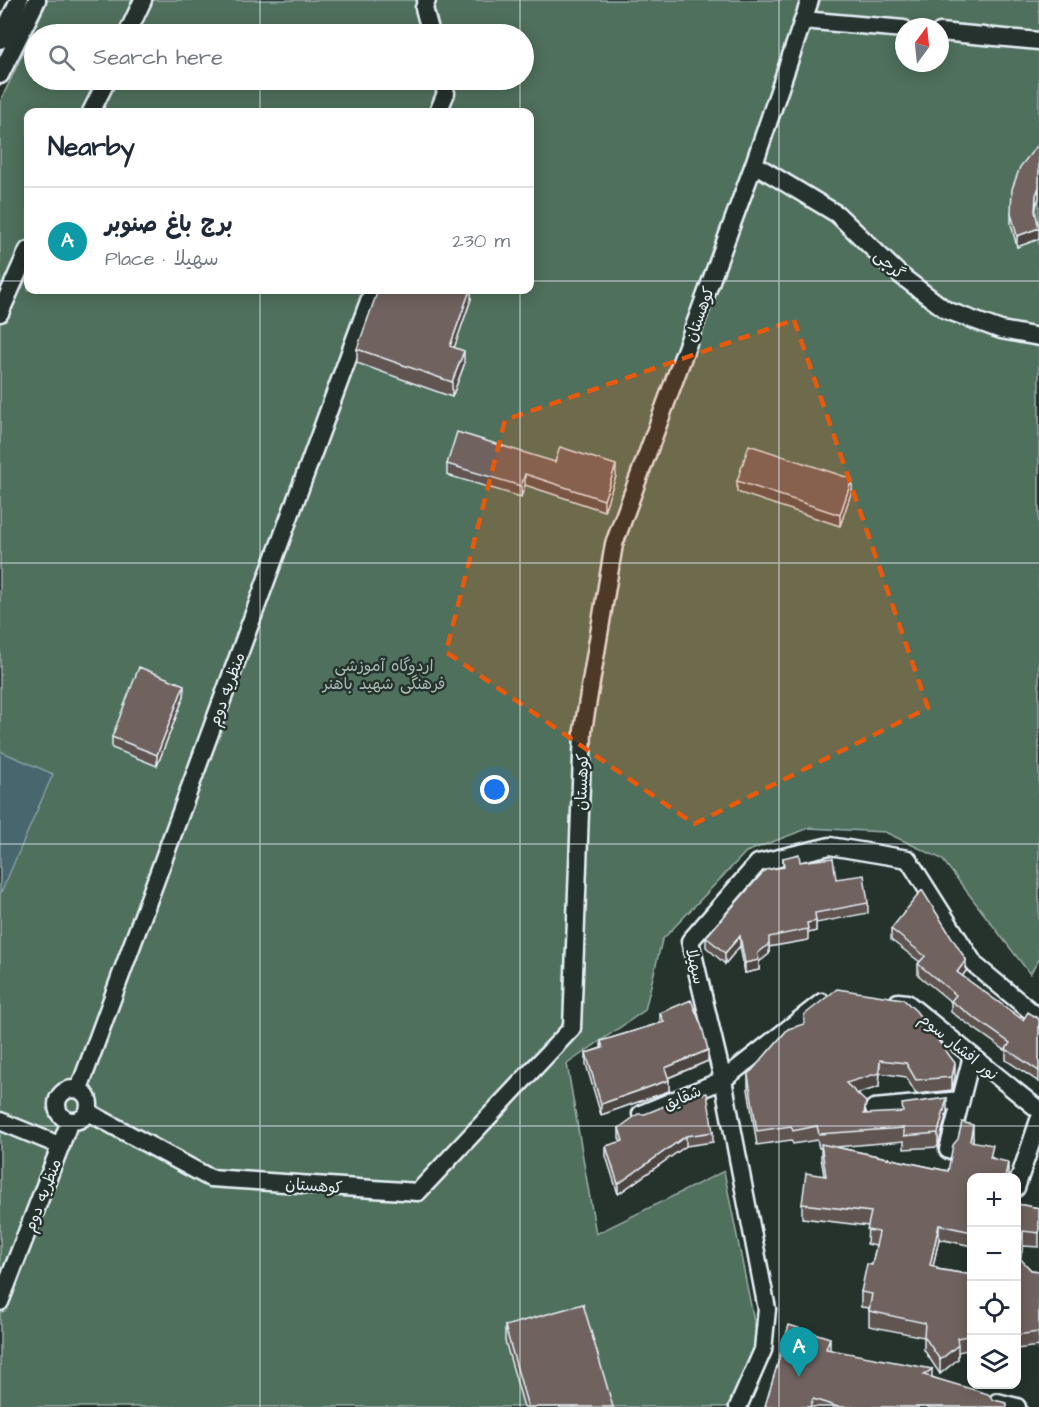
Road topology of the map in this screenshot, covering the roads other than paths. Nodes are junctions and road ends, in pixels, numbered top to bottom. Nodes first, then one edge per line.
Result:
1 (19, 0) edge
2 (37, 0) edge
3 (143, 0) edge
4 (427, 0) edge
5 (810, 0) edge
6 (803, 20) junction
7 (132, 24) edge
8 (428, 24) edge
9 (895, 28) edge
10 (949, 33) edge
11 (0, 40) edge
12 (1039, 41) edge
13 (6, 50) edge
14 (0, 75) edge
15 (102, 90) edge
16 (445, 90) edge
17 (94, 108) edge
18 (440, 108) edge
19 (754, 164) junction
20 (24, 259) edge
21 (372, 294) edge
22 (0, 313) edge
23 (1039, 337) edge
24 (836, 992) edge
25 (886, 1000) edge
26 (1039, 1018) edge
27 (972, 1056) junction
28 (723, 1080) junction
29 (79, 1089) junction
30 (961, 1100) junction
31 (874, 1108) dead end
32 (1039, 1110) edge
33 (88, 1112) junction
34 (641, 1114) edge
35 (1039, 1120) edge
36 (0, 1121) edge
37 (70, 1121) junction
38 (61, 1146) junction
39 (948, 1150) dead end
40 (1021, 1176) edge
41 (0, 1302) edge
42 (997, 1402) edge
43 (738, 1407) edge
44 (1017, 1407) edge

1 - 11 street
2 - 13 street
3 - 7 street
4 - 8 street
5 - 6 street, کوهستان
6 - 9 street
6 - 19 street, کوهستان
10 - 12 street
13 - 14 street
15 - 17 street
16 - 18 street
19 - 23 street, گرجی
19 - 33 street, کوهستان
20 - 22 street
21 - 29 street, منظریه دوم
24 - 28 street
25 - 27 street, نور افشار سوم
26 - 28 street, سهیلا
27 - 30 street
27 - 32 street, نور افشار سوم
28 - 34 street, شقایق
28 - 43 street, سهیلا
29 - 33 street
29 - 37 street
30 - 31 street
30 - 39 street
33 - 37 street
35 - 40 street
36 - 38 street
37 - 38 street, منظریه دوم
38 - 41 street, منظریه دوم
42 - 44 street

